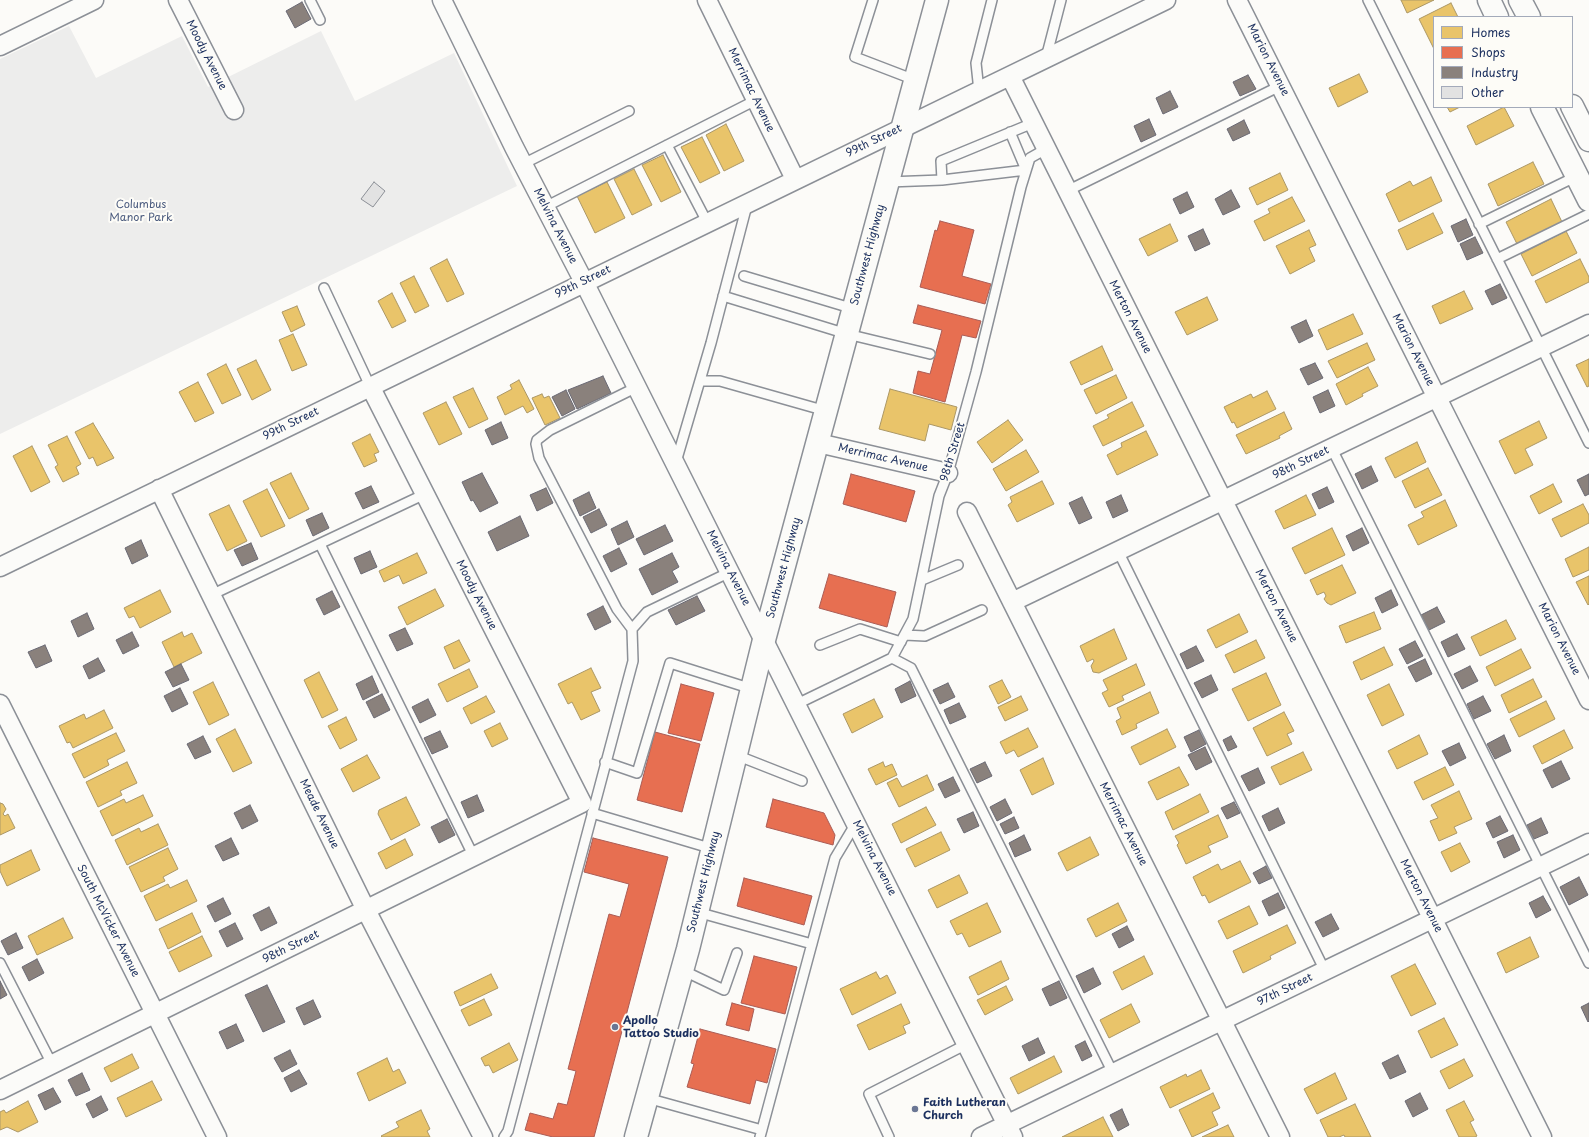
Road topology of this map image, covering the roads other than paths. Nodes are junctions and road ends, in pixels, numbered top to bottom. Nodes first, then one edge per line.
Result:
1 (94, 0) edge
2 (178, 0) edge
3 (310, 0) edge
4 (442, 0) edge
5 (707, 0) edge
6 (873, 0) edge
7 (937, 0) edge
8 (992, 0) edge
9 (1060, 0) edge
10 (1166, 0) edge
11 (1237, 0) edge
12 (1368, 0) edge
13 (1489, 0) edge
14 (1520, 0) edge
15 (1497, 16) edge
16 (1528, 16) edge
17 (320, 20) dead end
18 (0, 46) edge
19 (1046, 58) junction
20 (1010, 76) junction
21 (916, 80) junction
22 (1280, 86) junction
23 (979, 91) junction
24 (756, 100) junction
25 (1543, 108) edge
26 (1573, 108) edge
27 (234, 110) dead end
28 (629, 111) dead end
29 (1033, 123) junction
30 (903, 127) junction
31 (1010, 132) junction
32 (1589, 140) edge
33 (667, 145) junction
34 (1046, 149) junction
35 (523, 164) junction
36 (1026, 170) junction
37 (1577, 176) junction
38 (795, 179) junction
39 (942, 180) junction
40 (888, 182) junction
41 (1067, 191) junction
42 (1589, 200) edge
43 (747, 202) junction
44 (545, 207) junction
45 (1589, 214) edge
46 (707, 222) junction
47 (1479, 224) junction
48 (1496, 259) junction
49 (744, 276) dead end
50 (584, 282) junction
51 (324, 288) dead end
52 (723, 296) junction
53 (854, 309) junction
54 (1589, 324) edge
55 (847, 334) junction
56 (1541, 348) junction
57 (930, 354) dead end
58 (700, 381) junction
59 (370, 386) junction
60 (637, 387) junction
61 (1437, 398) junction
62 (826, 411) junction
63 (818, 443) junction
64 (1589, 443) edge
65 (1332, 448) junction
66 (675, 464) junction
67 (948, 473) junction
68 (159, 489) junction
69 (425, 494) junction
70 (1223, 501) junction
71 (967, 512) dead end
72 (320, 544) junction
73 (1118, 551) junction
74 (958, 565) dead end
75 (0, 567) edge
76 (730, 572) junction
77 (922, 580) junction
78 (211, 595) junction
79 (1012, 602) junction
80 (982, 610) dead end
81 (632, 629) junction
82 (903, 638) junction
83 (764, 640) junction
84 (820, 645) dead end
85 (892, 658) junction
86 (752, 689) junction
87 (1589, 700) edge
88 (0, 704) edge
89 (797, 704) junction
90 (736, 755) junction
91 (605, 762) junction
92 (802, 781) dead end
93 (587, 808) junction
94 (856, 823) junction
95 (1589, 843) edge
96 (713, 849) junction
97 (474, 857) junction
98 (1541, 866) junction
99 (366, 910) junction
100 (697, 912) junction
101 (1432, 919) junction
102 (812, 944) junction
103 (737, 953) dead end
104 (0, 963) edge
105 (1589, 963) edge
106 (682, 970) junction
107 (1325, 971) junction
108 (155, 1014) junction
109 (1222, 1021) junction
110 (967, 1044) junction
111 (52, 1064) junction
112 (1113, 1073) junction
113 (0, 1090) edge
114 (646, 1098) junction
115 (1010, 1131) edge
116 (761, 1133) edge
117 (506, 1134) edge
118 (217, 1137) edge
119 (483, 1137) edge
120 (516, 1137) edge
121 (636, 1137) edge
122 (889, 1137) edge
123 (980, 1137) edge
124 (1280, 1137) edge
125 (1542, 1137) edge

1 - 18 street
2 - 27 street, Moody Avenue
3 - 17 lane
4 - 35 street, Melvina Avenue
5 - 24 street, Merrimac Avenue
6 - 21 lane
7 - 21 main road, Southwest Highway
8 - 23 lane
9 - 19 lane
10 - 19 street, 99th Street
11 - 22 street, Marion Avenue
12 - 47 lane
13 - 15 main road
14 - 16 main road
19 - 20 street, 99th Street
20 - 23 street, 99th Street
20 - 29 street, Merton Avenue
21 - 30 main road, Southwest Highway
22 - 41 lane
22 - 61 street, Marion Avenue
23 - 30 street, 99th Street
24 - 33 lane
24 - 38 street, Merrimac Avenue
25 - 37 main road
26 - 32 main road
28 - 35 lane
29 - 31 lane
29 - 34 street, Merton Avenue
30 - 38 street, 99th Street
30 - 40 main road, Southwest Highway
31 - 36 lane
31 - 39 lane
33 - 44 lane
33 - 46 lane
34 - 36 lane, 98th Street
34 - 41 street, Merton Avenue
35 - 44 street, Melvina Avenue
36 - 39 lane
36 - 67 lane, 98th Street
37 - 42 main road
37 - 47 lane
38 - 43 street, 99th Street
39 - 40 lane
40 - 53 main road, Southwest Highway
41 - 70 street, Merton Avenue
43 - 46 street, 99th Street
43 - 52 lane
44 - 50 street, Melvina Avenue
45 - 48 lane
46 - 50 street, 99th Street
47 - 48 lane
48 - 56 lane
49 - 53 lane
50 - 59 street, 99th Street
50 - 60 street, Melvina Avenue
51 - 59 lane
52 - 55 lane
52 - 58 lane
53 - 55 main road, Southwest Highway
54 - 56 street, 98th Street
55 - 57 lane
55 - 62 main road, Southwest Highway
56 - 61 street, 98th Street
56 - 64 lane
58 - 62 lane
58 - 66 lane
59 - 68 street, 99th Street
59 - 69 street, Moody Avenue
60 - 66 street, Melvina Avenue
60 - 81 lane
61 - 65 street, 98th Street
61 - 87 street, Marion Avenue
62 - 63 main road, Southwest Highway
63 - 67 street, Merrimac Avenue
63 - 83 main road, Southwest Highway
65 - 70 street, 98th Street
65 - 98 lane
66 - 76 street, Melvina Avenue
67 - 77 lane, 98th Street
68 - 75 street, 99th Street
68 - 78 street, Meade Avenue
69 - 72 lane
69 - 93 street, Moody Avenue
70 - 73 street, 98th Street
70 - 101 street, Merton Avenue
71 - 79 street, Merrimac Avenue
72 - 78 lane
72 - 97 lane
73 - 79 street, 98th Street
73 - 107 lane
74 - 77 lane
76 - 81 lane
76 - 83 street, Melvina Avenue
77 - 82 lane, 98th Street
78 - 99 street, Meade Avenue
79 - 109 street, Merrimac Avenue
80 - 82 lane
81 - 91 lane
82 - 84 lane
82 - 85 lane, 98th Street
83 - 86 main road, Southwest Highway
83 - 89 street, Melvina Avenue
85 - 89 lane
85 - 112 lane
86 - 90 main road, Southwest Highway
86 - 91 lane
88 - 108 street, South McVicker Avenue
89 - 94 street, Melvina Avenue
90 - 92 lane
90 - 96 main road, Southwest Highway
91 - 93 lane
93 - 96 lane
93 - 97 street, 98th Street
93 - 117 lane
94 - 102 lane
94 - 110 street, Melvina Avenue
95 - 98 street, 97th Street
96 - 100 main road, Southwest Highway
97 - 99 street, 98th Street
98 - 101 street, 97th Street
98 - 105 lane
99 - 108 street, 98th Street
99 - 119 street, Meade Avenue
100 - 102 lane
100 - 106 main road, Southwest Highway
101 - 107 street, 97th Street
101 - 125 street, Merton Avenue
102 - 116 lane
103 - 106 lane
104 - 111 lane
106 - 114 main road, Southwest Highway
107 - 109 street, 97th Street
108 - 111 street, 98th Street
108 - 118 street, South McVicker Avenue
109 - 112 street, 97th Street
109 - 124 street, Merrimac Avenue
110 - 115 street, Melvina Avenue
110 - 122 lane
111 - 113 street, 98th Street
112 - 115 street, 97th Street
114 - 116 lane
114 - 121 main road, Southwest Highway
115 - 123 street, 97th Street
117 - 120 lane

